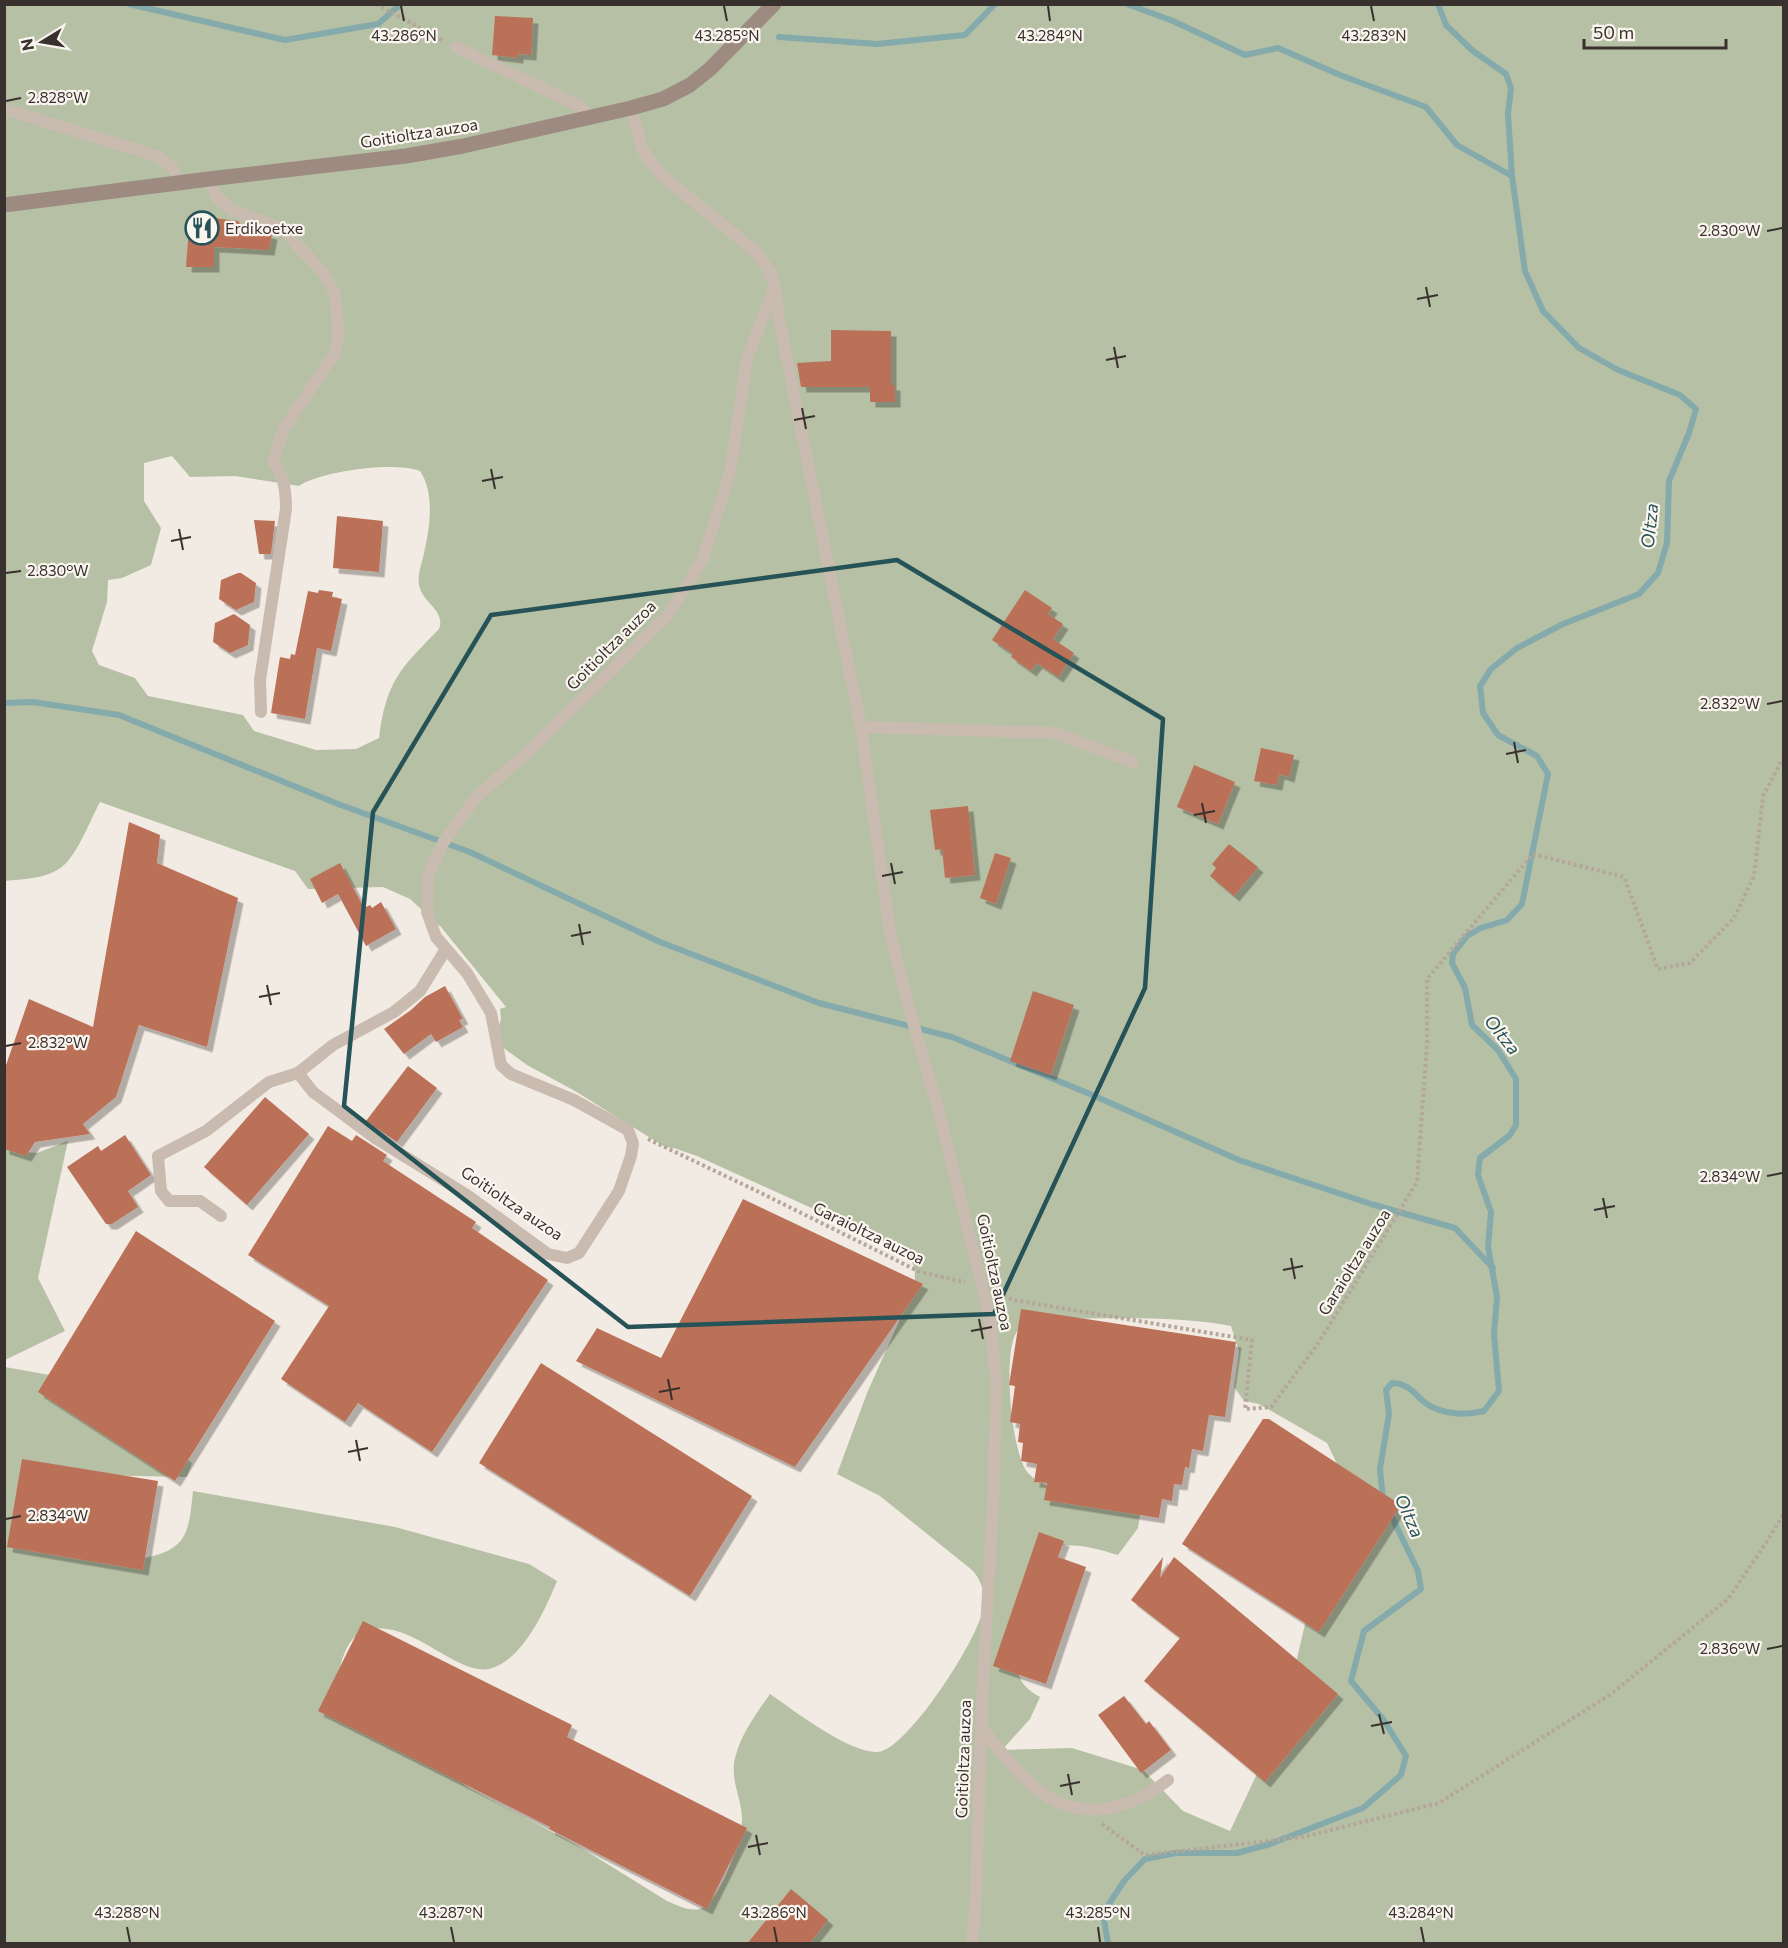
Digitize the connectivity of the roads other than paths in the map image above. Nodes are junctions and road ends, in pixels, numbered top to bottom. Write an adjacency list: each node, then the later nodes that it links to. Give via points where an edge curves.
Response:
1 (774, 4): 3 (street, Goitioltza auzoa, via 690,85 663,99)
2 (456, 47): 5 (lane, via 581,106)
3 (631, 108): 5 (street, Goitioltza auzoa); 9 (lane, Goitioltza auzoa, via 642,149 657,172 757,253)
4 (4, 109): 7 (lane, via 157,156 172,167)
5 (590, 117): 6 (street, Goitioltza auzoa, via 406,156)
6 (209, 178): 7 (street, Goitioltza auzoa); 10 (lane, via 217,197 231,210 281,228 322,271 335,294 338,311 339,336 334,354 284,428 273,461 281,472 286,510 260,680)
7 (180, 182): 8 (street, Goitioltza auzoa)
8 (4, 205)
9 (775, 287): 11 (lane, Goitioltza auzoa); 13 (lane, Goitioltza auzoa, via 747,359 730,473 703,559 668,615 525,755 476,797 443,843 428,876 427,912 436,937)
10 (261, 712)
11 (861, 727): 12 (lane, via 1055,733); 16 (lane, Goitioltza auzoa, via 891,938 990,1319 996,1380 994,1483)
12 (1133, 762)
13 (446, 949): 14 (lane, via 420,991 394,1012 333,1045); 14 (lane, Goitioltza auzoa, via 467,973 491,1013 501,1065 511,1074 574,1100 628,1130 633,1143 619,1191 579,1253 567,1258 548,1254 467,1195 375,1138 313,1092)
14 (298, 1073): 15 (lane, via 269,1082 206,1131 158,1156 161,1191 170,1201 200,1201)
15 (220, 1216)
16 (981, 1728): 17 (lane, via 1037,1789 1062,1805 1108,1809 1134,1801); 18 (lane, Goitioltza auzoa)
17 (1168, 1780)
18 (972, 1944)

